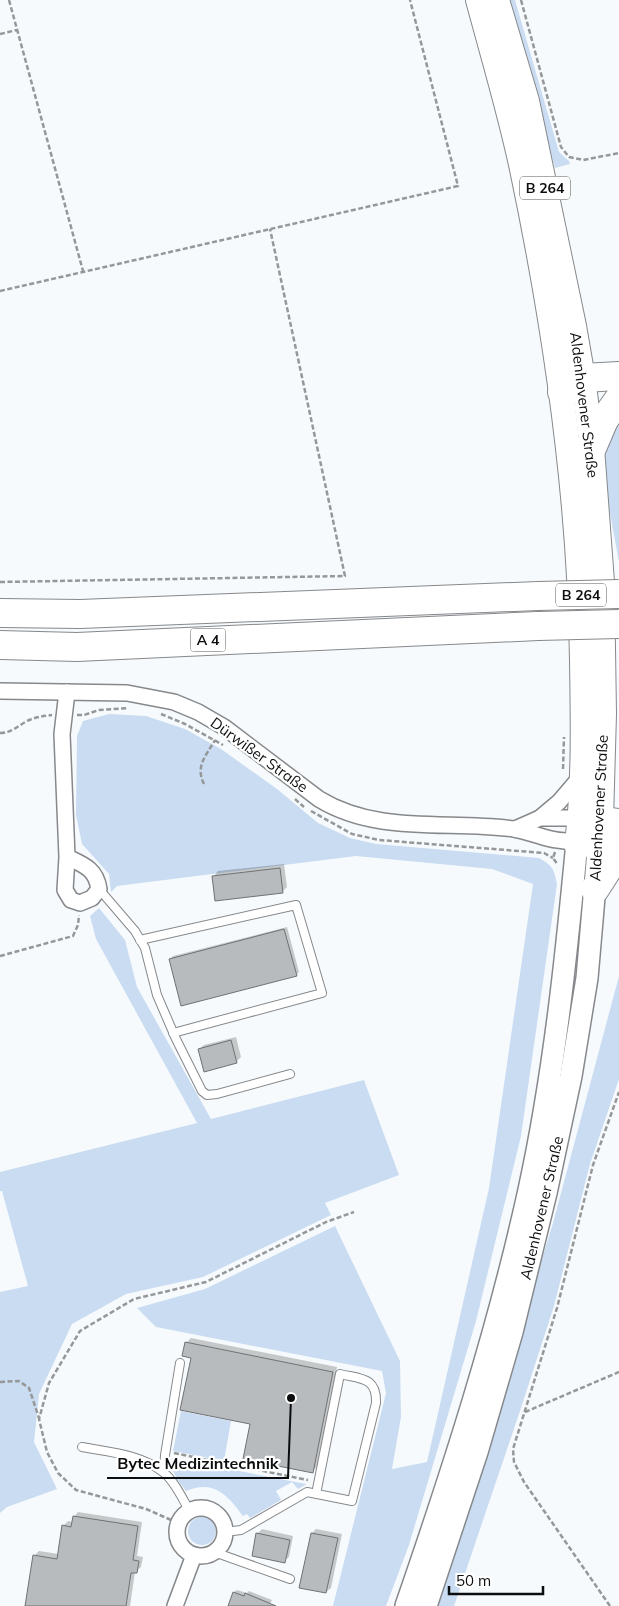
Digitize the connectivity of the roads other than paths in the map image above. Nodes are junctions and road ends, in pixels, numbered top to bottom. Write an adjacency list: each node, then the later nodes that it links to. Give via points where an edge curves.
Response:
1 (478, 0): 4 (main road, Aldenhovener Straße / B 264, via 522,167 557,356)
2 (497, 0): 4 (main road, Aldenhovener Straße / B 264, via 527,101 574,326)
3 (619, 376): 4 (highway)
4 (576, 389): 5 (highway); 7 (main road, Aldenhovener Straße / B 264); 14 (main road, Aldenhovener Straße / B 264, via 572,476 582,608)
5 (619, 394)
6 (619, 399): 7 (highway, via 604,420)
7 (592, 448): 17 (main road, Aldenhovener Straße / B 264, via 602,582 604,714)
8 (619, 594): 9 (highway, A 4, bridge, via 80,614)
9 (0, 612)
10 (619, 624): 11 (highway, A 4, bridge, via 77,646)
11 (0, 646)
12 (0, 692): 13 (street, Dürwißer Straße)
13 (67, 692): 16 (street, Dürwißer Straße, via 150,696 198,712 224,727 318,799 349,814 382,822); 18 (street, via 62,734)
14 (573, 775): 15 (street, Dürwißer Straße, via 562,799); 17 (main road, Aldenhovener Straße / B 264)
15 (540, 818): 16 (street, Dürwißer Straße); 17 (street, Dürwißer Straße)
16 (515, 829): 17 (street, Dürwißer Straße)
17 (597, 836): 20 (highway, via 611,864); 34 (main road, Aldenhovener Straße, via 563,986 529,1190 495,1327)
18 (67, 857): 19 (street, via 85,866 97,878); 19 (street, via 65,890 71,900 80,903 92,898)
19 (99, 889): 21 (lane)
20 (595, 889): 35 (main road, Aldenhovener Straße, via 578,1037 546,1193 512,1332 477,1452)
21 (140, 940): 22 (lane); 22 (lane, via 296,906 322,994)
22 (173, 1033): 23 (lane, via 202,1091 208,1095)
23 (290, 1074)
24 (180, 1363): 26 (lane)
25 (82, 1447): 26 (lane, via 138,1458)
26 (164, 1472): 28 (lane)
27 (316, 1494): 27 (lane, via 352,1501 376,1404 374,1386 368,1380 340,1374); 29 (lane, via 307,1492 241,1530)
28 (189, 1510): 29 (street, via 205,1508 213,1511 220,1516); 31 (street, via 182,1516 176,1531 181,1546)
29 (225, 1532): 30 (street, via 224,1540)
30 (214, 1552): 31 (street); 32 (lane)
31 (194, 1555): 33 (street)
32 (290, 1579)
33 (175, 1606)
34 (406, 1606)
35 (426, 1606)

